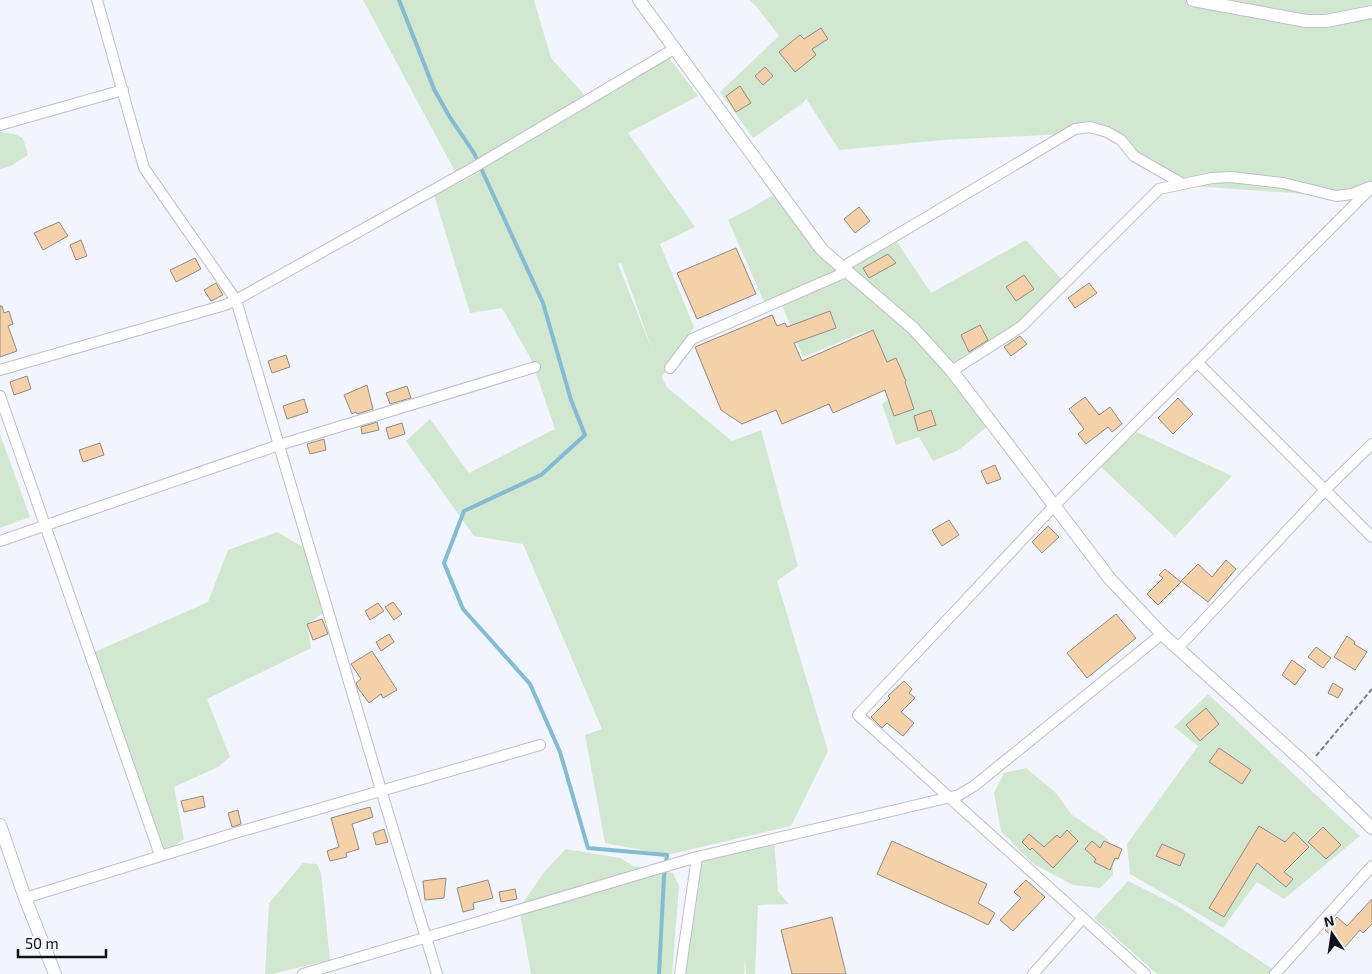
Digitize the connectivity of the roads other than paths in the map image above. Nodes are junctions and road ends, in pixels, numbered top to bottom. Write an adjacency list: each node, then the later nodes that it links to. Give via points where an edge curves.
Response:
1 (97, 0): 6 (street)
2 (639, 0): 5 (street)
3 (1193, 0): 4 (street, via 1306,21 1326,21)
4 (1372, 12)
5 (674, 49): 10 (street, via 808,233); 11 (street, via 472,169)
6 (122, 90): 7 (street); 11 (street, via 144,168)
7 (0, 125)
8 (1183, 184): 9 (street, via 1231,177 1283,183 1336,196); 10 (street, via 1134,156 1121,140 1106,132 1090,127 1075,129); 16 (street, via 1159,188 1022,326)
9 (1372, 186): 12 (street)
10 (844, 270): 14 (street, via 692,339); 16 (street, via 913,328)
11 (236, 300): 15 (street); 18 (street)
12 (1198, 363): 20 (street); 21 (street)
13 (535, 367): 18 (street)
14 (670, 368)
15 (0, 370)
16 (952, 371): 21 (street)
17 (0, 396): 22 (street)
18 (279, 444): 22 (street); 28 (street)
19 (1372, 444): 20 (street)
20 (1325, 490): 23 (street); 26 (street)
21 (1054, 506): 25 (street, via 1110,579); 29 (street, via 858,715)
22 (45, 525): 24 (street); 32 (street)
23 (1372, 537)
24 (0, 541)
25 (1162, 634): 26 (street); 29 (street, via 974,786)
26 (1178, 648): 31 (street)
27 (540, 745): 28 (street)
28 (380, 790): 32 (street); 37 (street)
29 (948, 798): 33 (street); 36 (street)
30 (0, 825): 35 (street)
31 (1372, 828)
32 (160, 855): 35 (street)
33 (697, 857): 37 (street); 41 (street)
34 (1372, 866): 44 (street)
35 (24, 898): 38 (street)
36 (1083, 918): 42 (street); 43 (street)
37 (426, 937): 39 (street); 40 (street)
38 (56, 974)
39 (303, 974)
40 (437, 974)
41 (680, 974)
42 (1033, 974)
43 (1145, 974)
44 (1275, 974)

